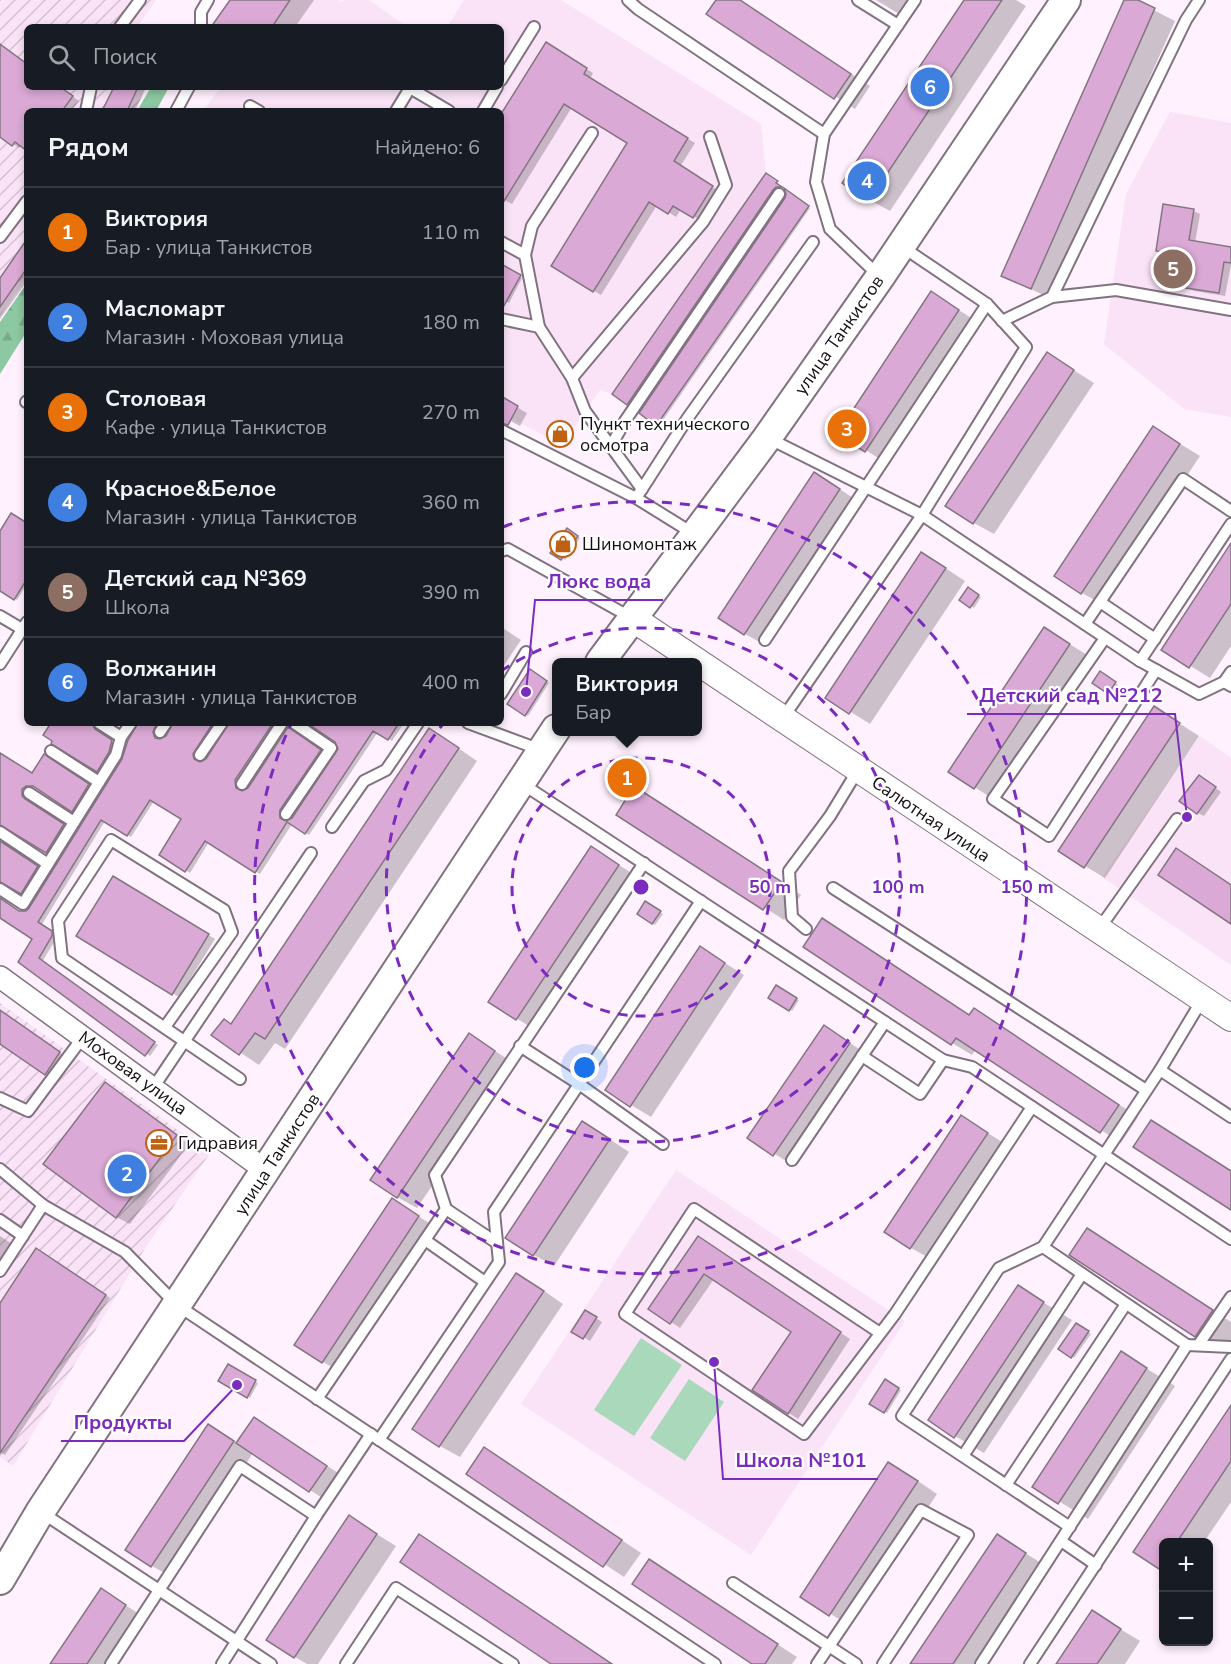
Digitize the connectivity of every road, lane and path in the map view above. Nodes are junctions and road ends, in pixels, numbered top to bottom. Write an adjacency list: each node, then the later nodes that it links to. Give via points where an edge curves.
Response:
1 (140, 0): 8 (lane)
2 (208, 0): 9 (lane, via 201,12)
3 (628, 0): 24 (lane)
4 (858, 0): 10 (lane)
5 (915, 0): 10 (lane)
6 (1199, 0): 34 (lane)
7 (1060, 5): 31 (main road, улица Танкистов)
8 (122, 24)
9 (201, 24)
10 (898, 25): 24 (lane)
11 (534, 27): 12 (lane)
12 (504, 75)
13 (90, 90): 18 (lane)
14 (187, 90): 19 (lane)
15 (409, 90): 20 (lane)
16 (413, 90): 21 (lane)
17 (495, 90): 22 (lane)
18 (87, 108)
19 (178, 108)
20 (398, 108)
21 (444, 108)
22 (485, 108)
23 (592, 133): 32 (lane, via 532,226)
24 (824, 134): 33 (lane, via 816,182 830,229)
25 (710, 137): 40 (lane, via 726,185 703,222)
26 (779, 194): 43 (lane)
27 (24, 205): 28 (lane)
28 (0, 237)
29 (813, 242): 45 (lane, via 687,419)
30 (504, 244): 32 (lane)
31 (900, 246): 33 (main road, улица Танкистов); 35 (lane)
32 (525, 255): 39 (lane)
33 (880, 277): 42 (main road, улица Танкистов)
34 (1052, 297): 36 (lane, via 1116,290); 38 (lane)
35 (987, 304): 38 (lane); 44 (lane)
36 (1231, 310)
37 (504, 320): 39 (lane)
38 (1002, 321): 47 (lane, via 1026,347)
39 (539, 327): 40 (lane)
40 (572, 378): 43 (lane, via 585,411)
41 (504, 431): 45 (lane)
42 (767, 438): 44 (lane); 49 (main road, улица Танкистов)
43 (611, 446): 45 (lane)
44 (867, 487): 47 (lane); 59 (lane)
45 (639, 494): 49 (lane)
46 (1231, 511): 51 (lane, via 1183,479)
47 (922, 514): 54 (lane); 70 (lane)
48 (1231, 524): 58 (lane)
49 (694, 534): 53 (main road, улица Танкистов)
50 (504, 550): 53 (lane)
51 (1100, 602): 54 (lane); 58 (lane)
52 (0, 616): 55 (lane)
53 (632, 618): 61 (main road, улица Танкистов); 62 (street, Салютная улица)
54 (1085, 624): 57 (lane)
55 (24, 626)
56 (24, 628): 64 (lane)
57 (1105, 638): 63 (lane); 66 (lane, via 993,800 1049,836)
58 (1155, 639): 63 (lane)
59 (765, 640)
60 (526, 652): 69 (lane)
61 (604, 658)
62 (691, 658)
63 (1140, 661): 66 (lane)
64 (0, 664)
65 (702, 665): 70 (street, Салютная улица)
66 (1156, 670): 68 (lane, via 1199,694)
67 (1231, 672): 68 (lane)
68 (1228, 684)
69 (504, 689)
70 (782, 719): 82 (street, Салютная улица)
71 (103, 726): 78 (lane)
72 (129, 726): 78 (lane)
73 (220, 726): 81 (lane)
74 (280, 726): 85 (lane)
75 (298, 726): 87 (lane, via 331,748)
76 (416, 726): 90 (lane, via 386,770 364,781)
77 (486, 726): 79 (lane)
78 (121, 738): 83 (lane)
79 (549, 740): 84 (main road, улица Танкистов)
80 (51, 751): 83 (lane)
81 (200, 755)
82 (858, 770): 98 (lane, via 789,871 792,917); 99 (street, Салютная улица)
83 (99, 782): 89 (lane)
84 (521, 782): 93 (lane); 122 (main road, улица Танкистов)
85 (242, 784)
86 (29, 793): 89 (lane)
87 (286, 814)
88 (1178, 819): 99 (lane)
89 (74, 822): 94 (lane)
90 (332, 827)
91 (0, 832): 94 (lane)
92 (311, 853): 106 (lane)
93 (644, 863): 97 (lane); 107 (lane)
94 (48, 864): 96 (lane, via 23,904)
95 (833, 888): 114 (lane)
96 (0, 889)
97 (701, 901): 103 (lane); 112 (lane)
98 (806, 929)
99 (1098, 931): 101 (street, Салютная улица)
100 (0, 976): 105 (street, Моховая улица)
101 (1202, 999): 102 (street, Салютная улица); 110 (lane)
102 (1231, 1018)
103 (885, 1022): 108 (lane); 109 (lane)
104 (165, 1027): 104 (lane, via 62,958 58,921 111,840 224,910 232,932); 106 (lane)
105 (83, 1038): 113 (street, Моховая улица); 115 (lane, via 28,1111)
106 (185, 1040): 111 (lane); 113 (lane)
107 (520, 1046): 112 (lane); 124 (lane, via 435,1175)
108 (862, 1056): 109 (lane, via 921,1094); 120 (lane)
109 (943, 1060): 116 (lane, via 972,1067)
110 (1160, 1070): 114 (lane); 117 (lane)
111 (240, 1079)
112 (579, 1084): 118 (lane); 129 (lane, via 494,1212)
113 (153, 1088): 122 (street, Моховая улица)
114 (1146, 1090): 119 (lane)
115 (0, 1098)
116 (1032, 1107): 119 (lane); 137 (lane)
117 (1231, 1117)
118 (663, 1144)
119 (1105, 1154): 127 (lane); 130 (lane)
120 (792, 1160)
121 (0, 1169): 123 (lane)
122 (266, 1170): 136 (main road, улица Танкистов)
123 (44, 1205): 126 (lane); 136 (lane, via 125,1252)
124 (446, 1209): 128 (lane); 129 (lane)
125 (0, 1220): 126 (lane)
126 (23, 1236): 131 (lane)
127 (1231, 1239)
128 (425, 1240): 133 (lane); 142 (lane)
129 (497, 1243): 133 (lane, via 499,1262)
130 (1043, 1247): 132 (lane); 144 (lane, via 999,1268 902,1416)
131 (0, 1271)
132 (1082, 1274): 135 (lane); 144 (lane)
133 (485, 1282): 143 (lane)
134 (1231, 1297): 138 (lane)
135 (1126, 1304): 139 (lane); 145 (lane)
136 (177, 1305): 142 (lane); 146 (main road, улица Танкистов)
137 (880, 1333): 137 (lane, via 804,1434 625,1314 694,1209)
138 (1199, 1344): 139 (lane); 140 (lane)
139 (1187, 1345): 148 (lane)
140 (1231, 1347)
141 (1231, 1359): 150 (lane)
142 (317, 1399): 143 (lane)
143 (375, 1437): 147 (lane); 161 (lane)
144 (963, 1456): 145 (lane)
145 (1006, 1485): 148 (lane)
146 (40, 1512): 151 (main road, улица Танкистов); 153 (lane)
147 (316, 1516): 153 (lane, via 240,1466); 154 (lane)
148 (1070, 1527): 149 (lane)
149 (1061, 1541): 150 (lane); 165 (lane)
150 (1096, 1564): 166 (lane)
151 (0, 1579)
152 (733, 1582): 155 (lane)
153 (158, 1591): 154 (lane); 156 (lane)
154 (236, 1642): 157 (lane); 158 (lane)
155 (830, 1647): 162 (lane); 163 (lane); 164 (lane, via 921,1510 968,1534)
156 (111, 1664)
157 (222, 1664)
158 (271, 1664)
159 (346, 1664): 160 (lane, via 396,1588)
160 (513, 1664)
161 (715, 1664)
162 (817, 1664)
163 (856, 1664)
164 (883, 1664)
165 (981, 1664)
166 (1030, 1664)

